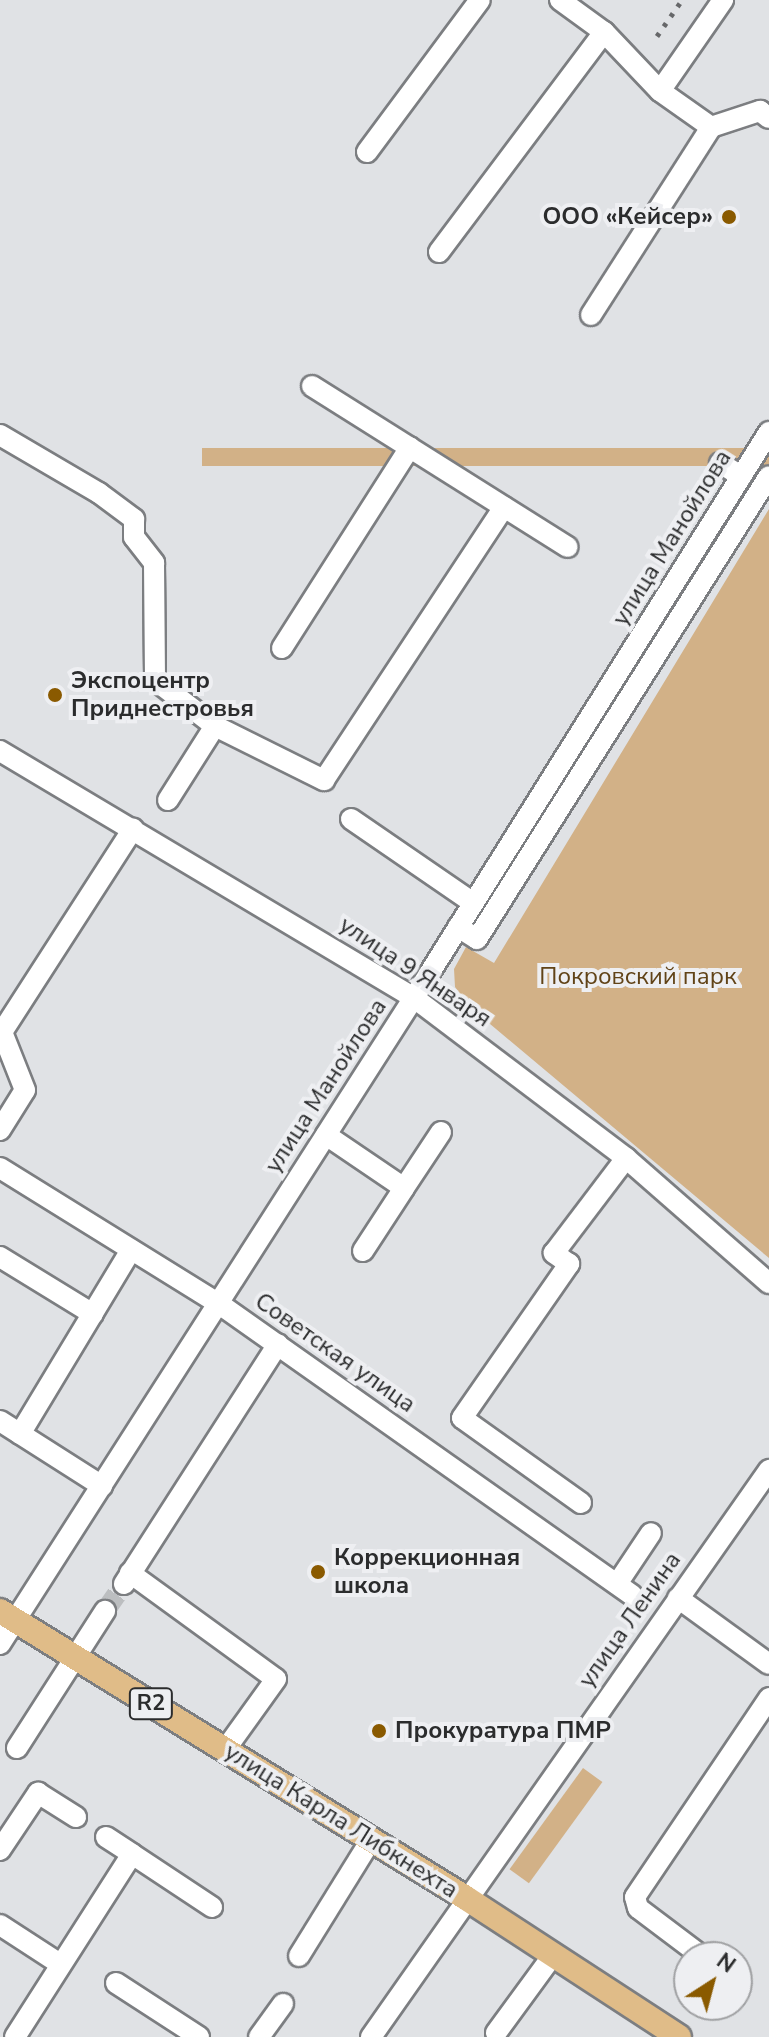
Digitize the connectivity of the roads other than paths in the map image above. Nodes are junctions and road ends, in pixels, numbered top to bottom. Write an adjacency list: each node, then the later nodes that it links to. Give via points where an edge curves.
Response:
1 (480, 0): 8 (street)
2 (723, 0): 5 (street)
3 (566, 2): 4 (street)
4 (604, 32): 5 (street); 9 (street)
5 (660, 91): 7 (street)
6 (769, 118): 7 (street, via 760,111)
7 (711, 127): 10 (street)
8 (367, 152)
9 (439, 252)
10 (591, 315)
11 (312, 386): 14 (street)
12 (769, 432): 16 (street, улица Манойлова)
13 (0, 435): 21 (street, via 134,519 134,537 154,563 155,680)
14 (410, 447): 18 (street); 20 (street)
15 (720, 463): 16 (street)
16 (741, 476): 26 (street, улица Манойлова)
17 (769, 476): 27 (street, via 477,939)
18 (504, 507): 19 (street); 21 (street, via 324,780)
19 (568, 547)
20 (282, 648)
21 (215, 726): 23 (street)
22 (0, 751): 25 (street, улица 9 Января)
23 (168, 800)
24 (351, 819): 26 (street)
25 (133, 829): 28 (street, улица 9 Января); 29 (street, via 2,1032 25,1090)
26 (473, 903): 27 (street, улица Манойлова)
27 (458, 927): 28 (street, улица Манойлова)
28 (413, 997): 31 (street, улица Манойлова); 32 (street, улица 9 Января)
29 (0, 1130)
30 (441, 1132): 34 (street)
31 (326, 1135): 34 (street); 39 (street, улица Манойлова)
32 (626, 1158): 38 (street, улица 9 Января); 46 (street, via 554,1253 569,1264 462,1418)
33 (0, 1168): 35 (street, Советская улица)
34 (404, 1188): 36 (street)
35 (131, 1250): 39 (street, Советская улица); 40 (street)
36 (363, 1251)
37 (0, 1257): 40 (street)
38 (769, 1283)
39 (218, 1303): 41 (street, Советская улица); 45 (street, улица Манойлова)
40 (93, 1314): 43 (street)
41 (278, 1344): 47 (street, Советская улица, via 625,1590); 56 (street, via 127,1578 276,1679)
42 (0, 1421): 43 (street)
43 (20, 1434): 45 (street)
44 (769, 1470): 48 (street, улица Ленина)
45 (102, 1486): 50 (street, улица Манойлова)
46 (581, 1503)
47 (651, 1533)
48 (678, 1598): 53 (street); 62 (street, улица Ленина)
49 (105, 1611): 52 (street)
50 (8, 1615): 51 (street, улица Манойлова); 52 (main road, улица Карла Либкнехта / R2)
51 (0, 1644)
52 (76, 1658): 55 (street); 56 (main road, улица Карла Либкнехта / R2)
53 (769, 1664)
54 (769, 1698): 65 (street, via 635,1897 638,1908)
55 (17, 1748)
56 (225, 1750): 59 (main road, улица Карла Либкнехта / R2)
57 (76, 1817): 60 (street, via 38,1793)
58 (106, 1837): 61 (street)
59 (371, 1840): 62 (main road, улица Карла Либкнехта / R2); 67 (street)
60 (0, 1850)
61 (132, 1854): 63 (street); 68 (street)
62 (466, 1898): 66 (main road, улица Карла Либкнехта / R2); 75 (street, улица Ленина)
63 (212, 1907)
64 (0, 1925): 68 (street)
65 (682, 1941)
66 (553, 1955): 71 (street); 76 (main road, улица Карла Либкнехта / R2)
67 (299, 1956)
68 (60, 1964): 72 (street)
69 (116, 1983): 73 (street)
70 (283, 2004): 74 (street)
71 (496, 2033)
72 (15, 2037)
73 (199, 2037)
74 (259, 2037)
75 (371, 2037)
76 (679, 2037)

